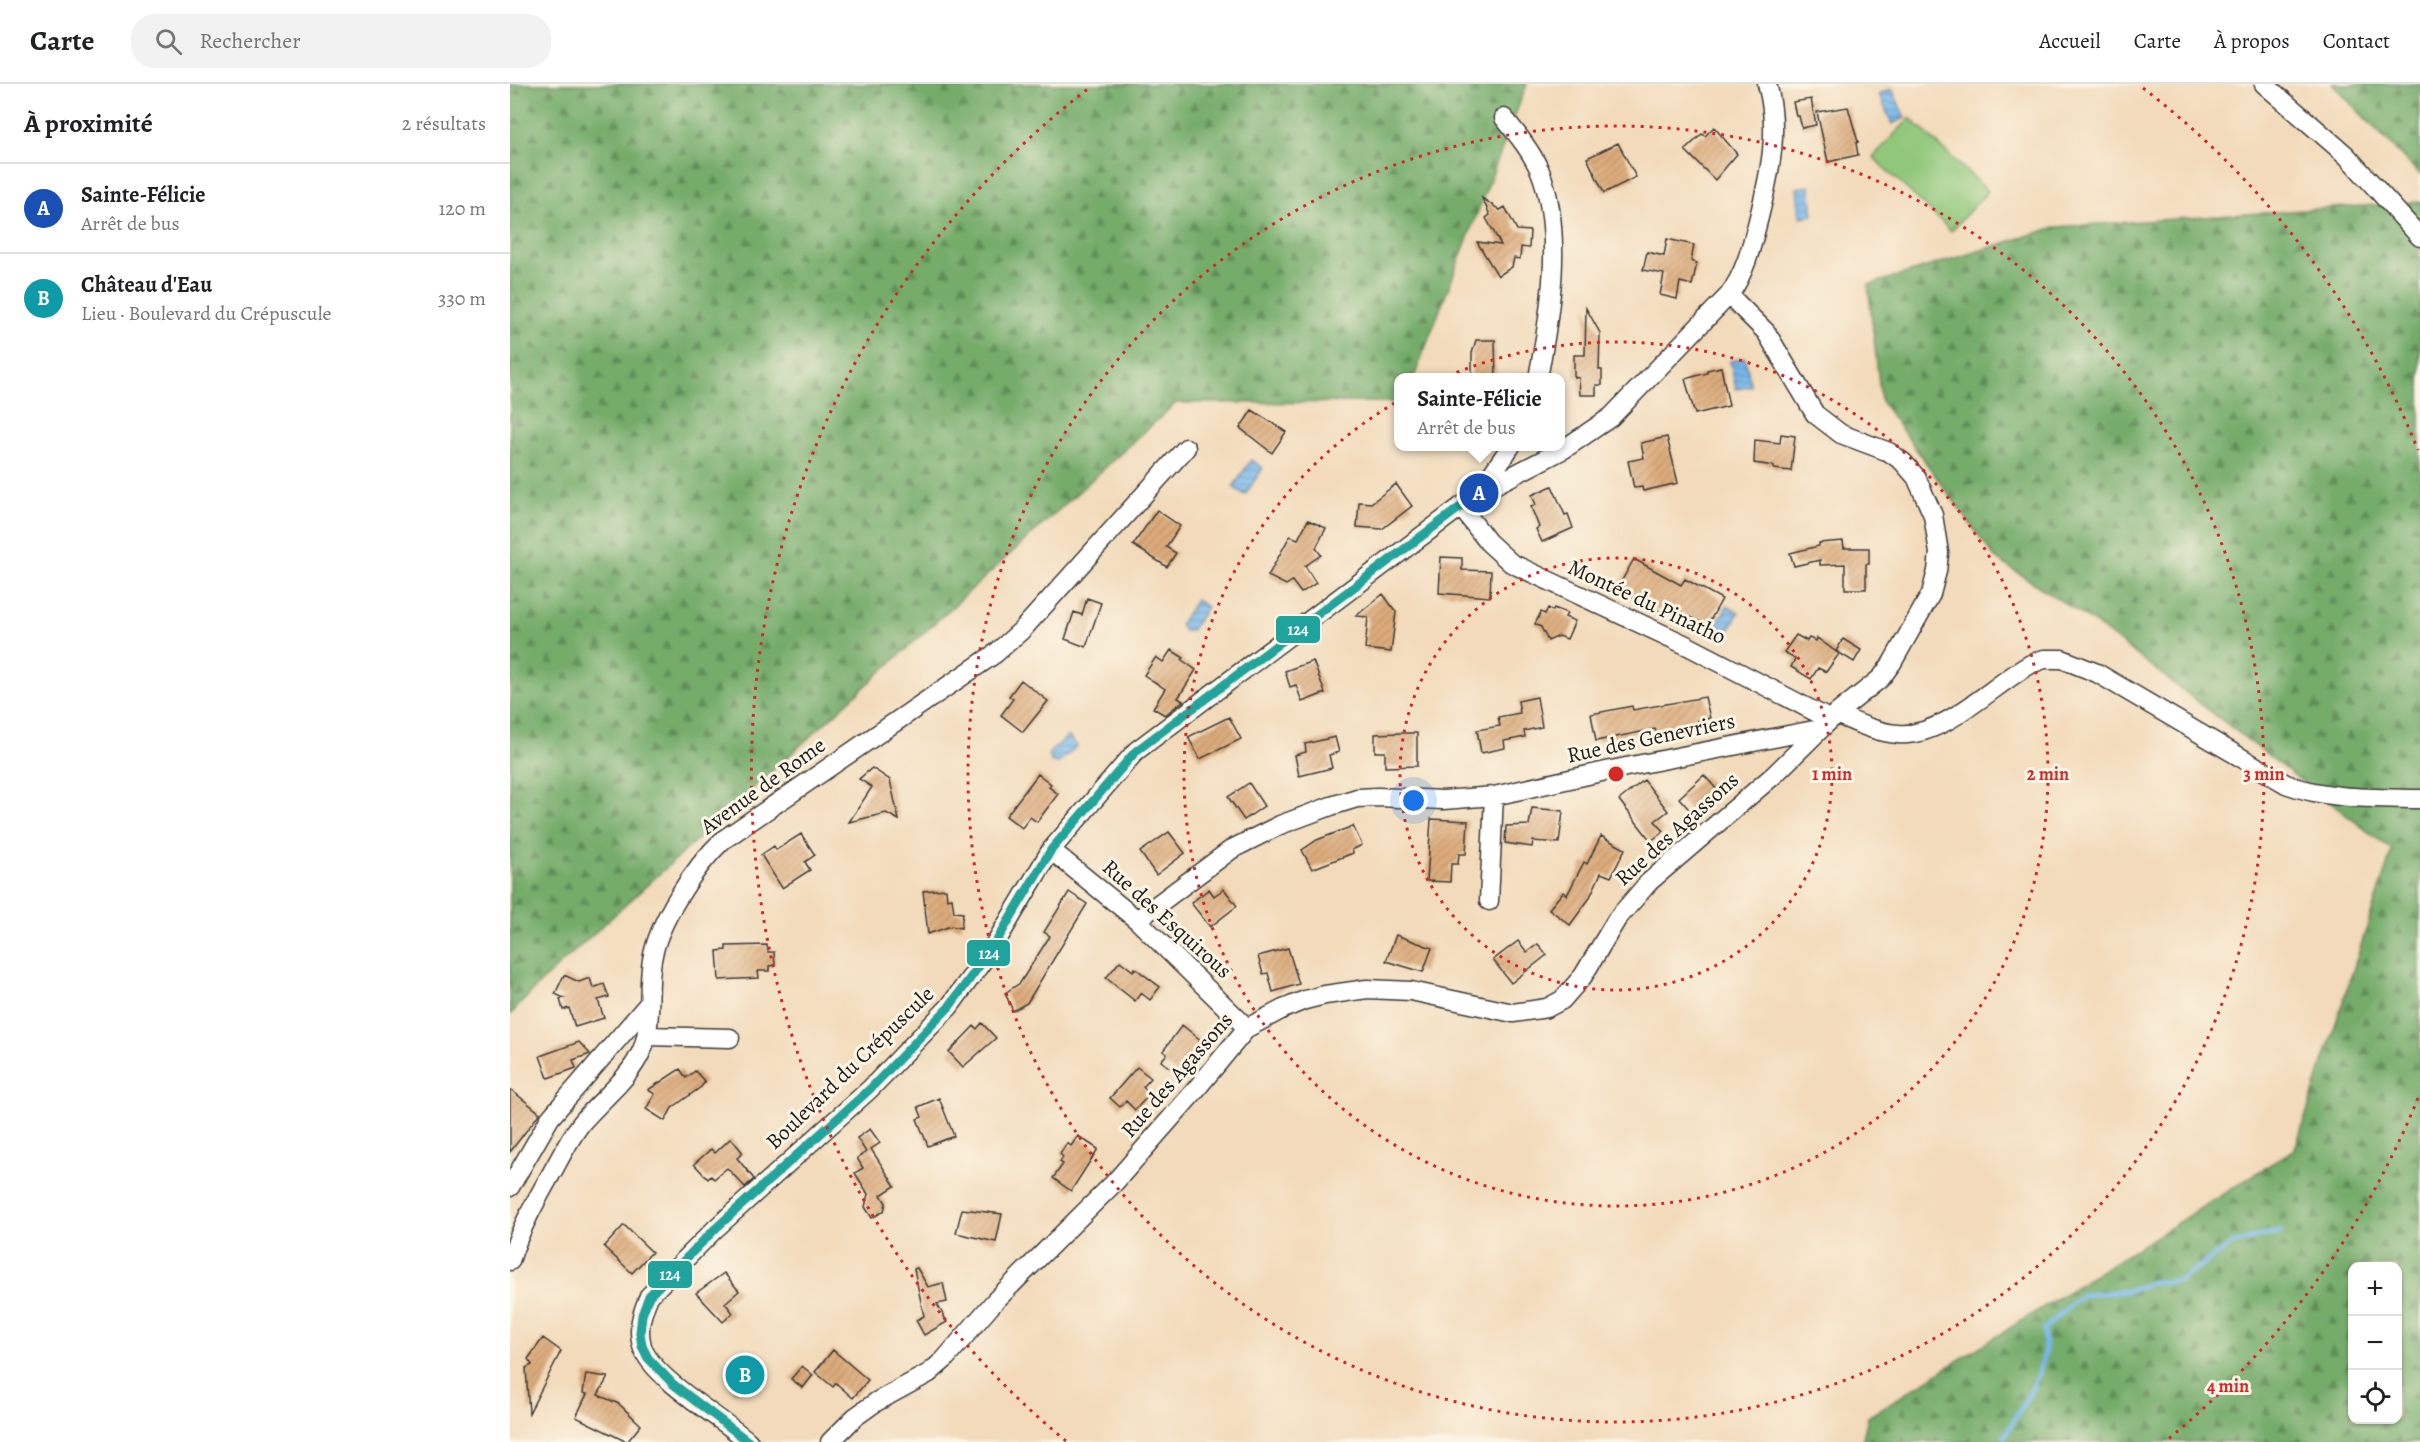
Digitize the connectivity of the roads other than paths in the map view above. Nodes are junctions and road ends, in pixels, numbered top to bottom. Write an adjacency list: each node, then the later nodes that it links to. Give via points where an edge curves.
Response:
1 (1767, 84): 5 (street, via 1773,117 1771,165 1750,252)
2 (2264, 84): 4 (street, via 2346,155)
3 (1504, 118): 6 (street, via 1533,156 1551,213 1550,301)
4 (2420, 237)
5 (1729, 295): 8 (street, via 1611,417); 13 (street, Rue des Agassons, via 1766,332 1815,414 1841,434 1889,452 1903,462 1916,477 1933,515 1939,553 1931,594 1881,678)
6 (1539, 373)
7 (1186, 448): 19 (street, Avenue de Rome, via 1022,630 996,653 710,852 659,935 652,960)
8 (1565, 448)
9 (1508, 451): 11 (street)
10 (1560, 451): 11 (street)
11 (1479, 493): 12 (street, Boulevard du Crépuscule)
12 (1461, 507): 13 (street, Montée du Pinatho, via 1488,542 1511,563 1688,646); 16 (street, Boulevard du Crépuscule, via 1149,740)
13 (1828, 721): 14 (street, Rue des Genevriers); 15 (street, Montée du Pinatho, via 1913,734 1946,721 2031,664 2044,658 2062,659 2097,673 2301,790); 20 (street, Rue des Agassons, via 1774,775 1649,882 1617,919 1562,1000 1546,1008 1513,1013 1411,991 1367,989 1305,1000)
14 (1494, 796): 17 (street); 18 (street, Rue des Genevriers, via 1443,800 1378,796 1331,806 1232,849)
15 (2420, 799)
16 (1051, 850): 18 (street, Rue des Esquirous); 25 (street, Boulevard du Crépuscule, via 993,947 949,1007 870,1089 715,1229 649,1296 640,1330 647,1357 671,1382)
17 (1489, 901)
18 (1137, 920): 20 (street, Rue des Esquirous)
19 (649, 1003): 21 (street, Avenue de Rome); 23 (street, via 550,1118)
20 (1247, 1028): 26 (street, Rue des Agassons, via 1115,1182 995,1301 944,1360 855,1417)
21 (646, 1036): 22 (street); 24 (street, Avenue de Rome, via 625,1077 582,1122 571,1140 531,1210)
22 (730, 1038)
23 (510, 1187)
24 (510, 1261)
25 (749, 1442)
26 (830, 1442)

